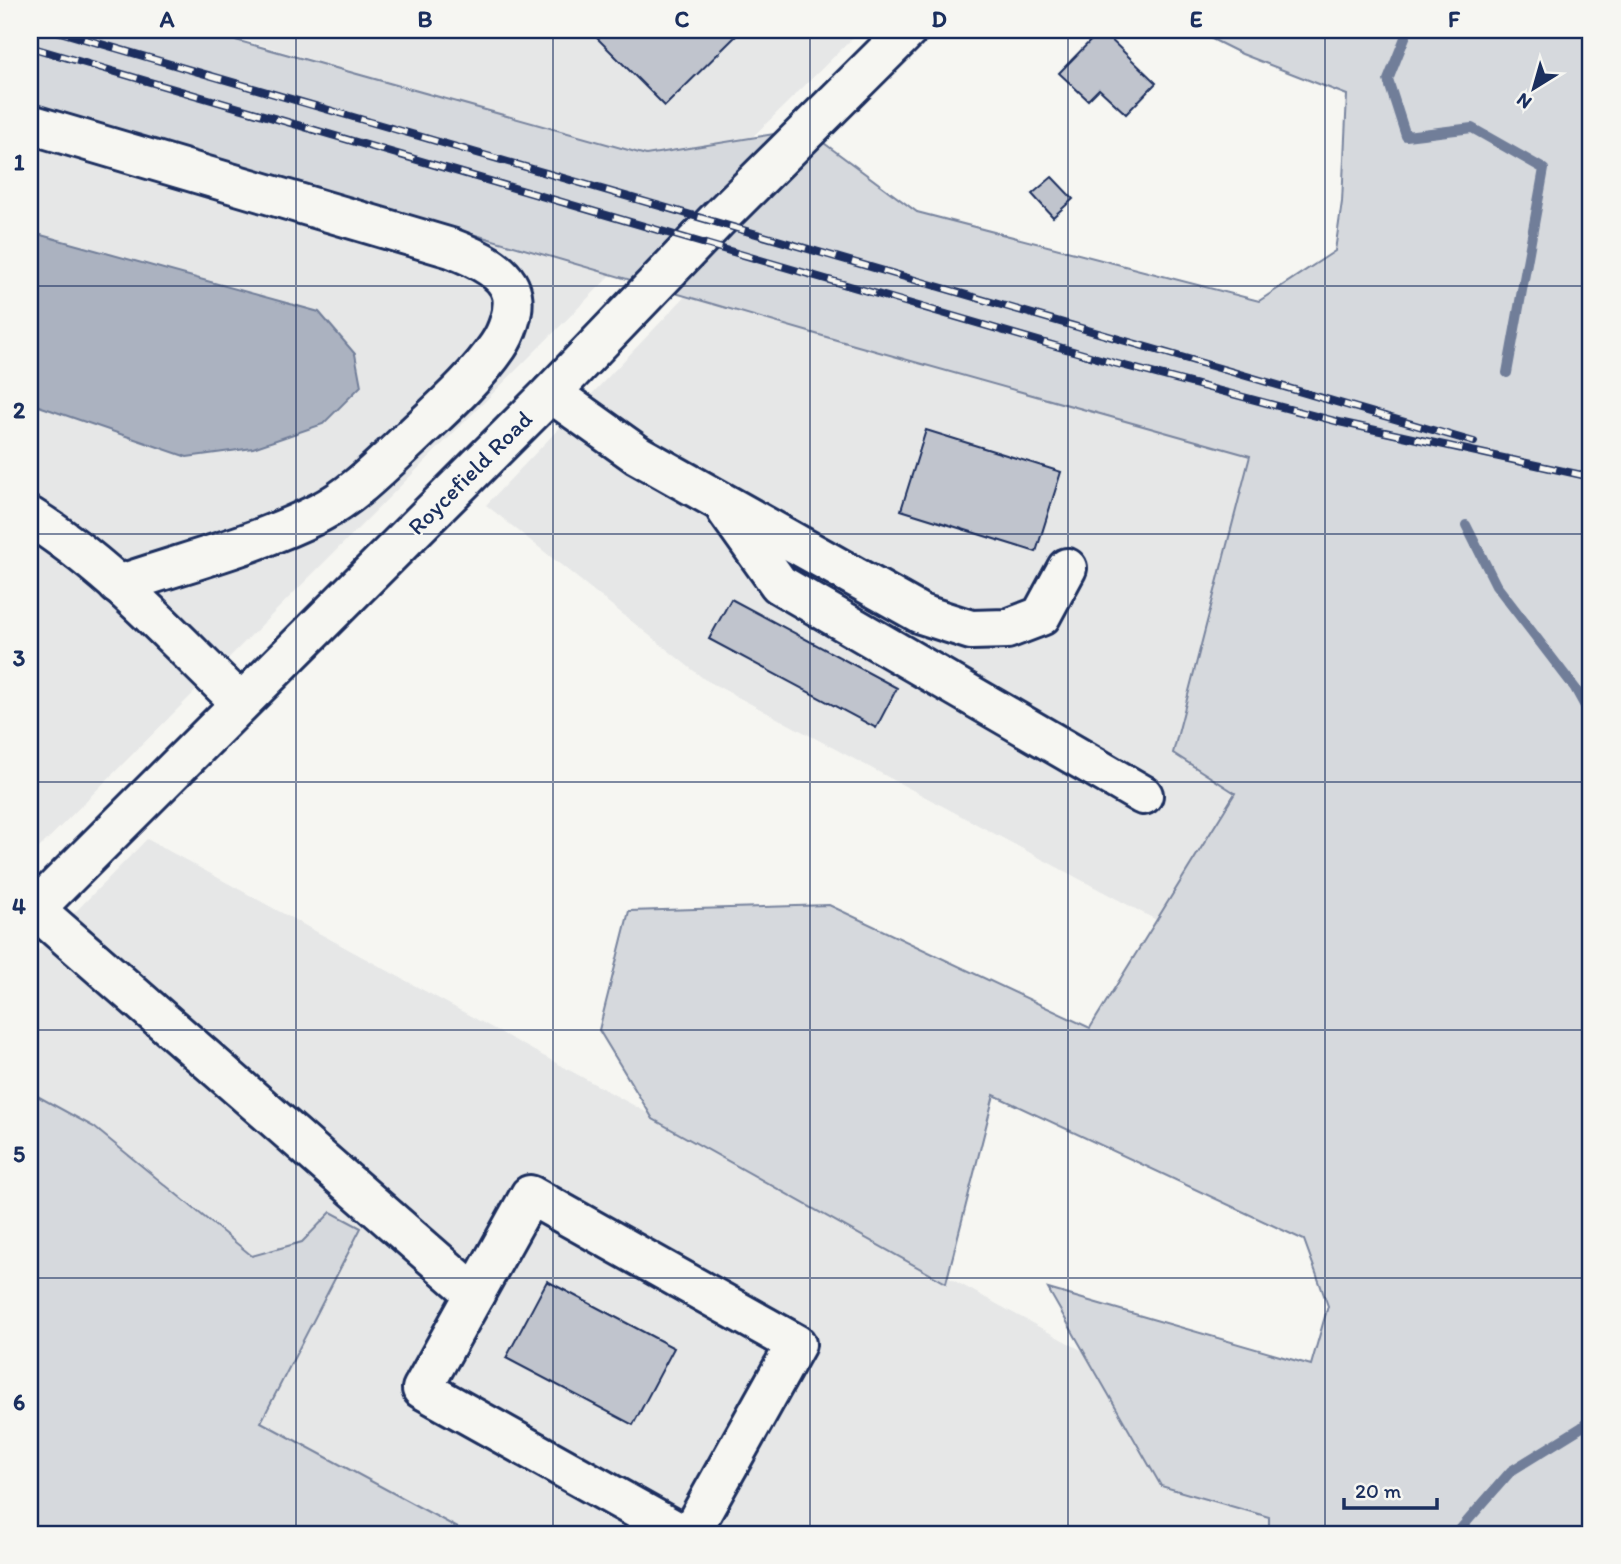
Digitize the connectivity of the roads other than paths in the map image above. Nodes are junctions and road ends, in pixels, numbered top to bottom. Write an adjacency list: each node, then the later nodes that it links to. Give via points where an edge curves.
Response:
1 (908, 30): 3 (street, Roycefield Road)
2 (30, 124): 7 (street, via 451,247 491,268 512,293 509,323 484,363 354,490 287,528)
3 (551, 393): 4 (street, via 638,455); 8 (street, Roycefield Road)
4 (722, 503): 6 (street, via 921,614 971,630 1007,629 1041,616); 9 (street, via 779,584)
5 (30, 517): 7 (street)
6 (1067, 568)
7 (118, 586): 8 (street)
8 (240, 702): 10 (street, Roycefield Road)
9 (1143, 795)
10 (32, 912): 11 (street)
11 (475, 1294): 12 (street, via 422,1389); 13 (street, via 530,1195 796,1344)
12 (682, 1534)
13 (690, 1534)

